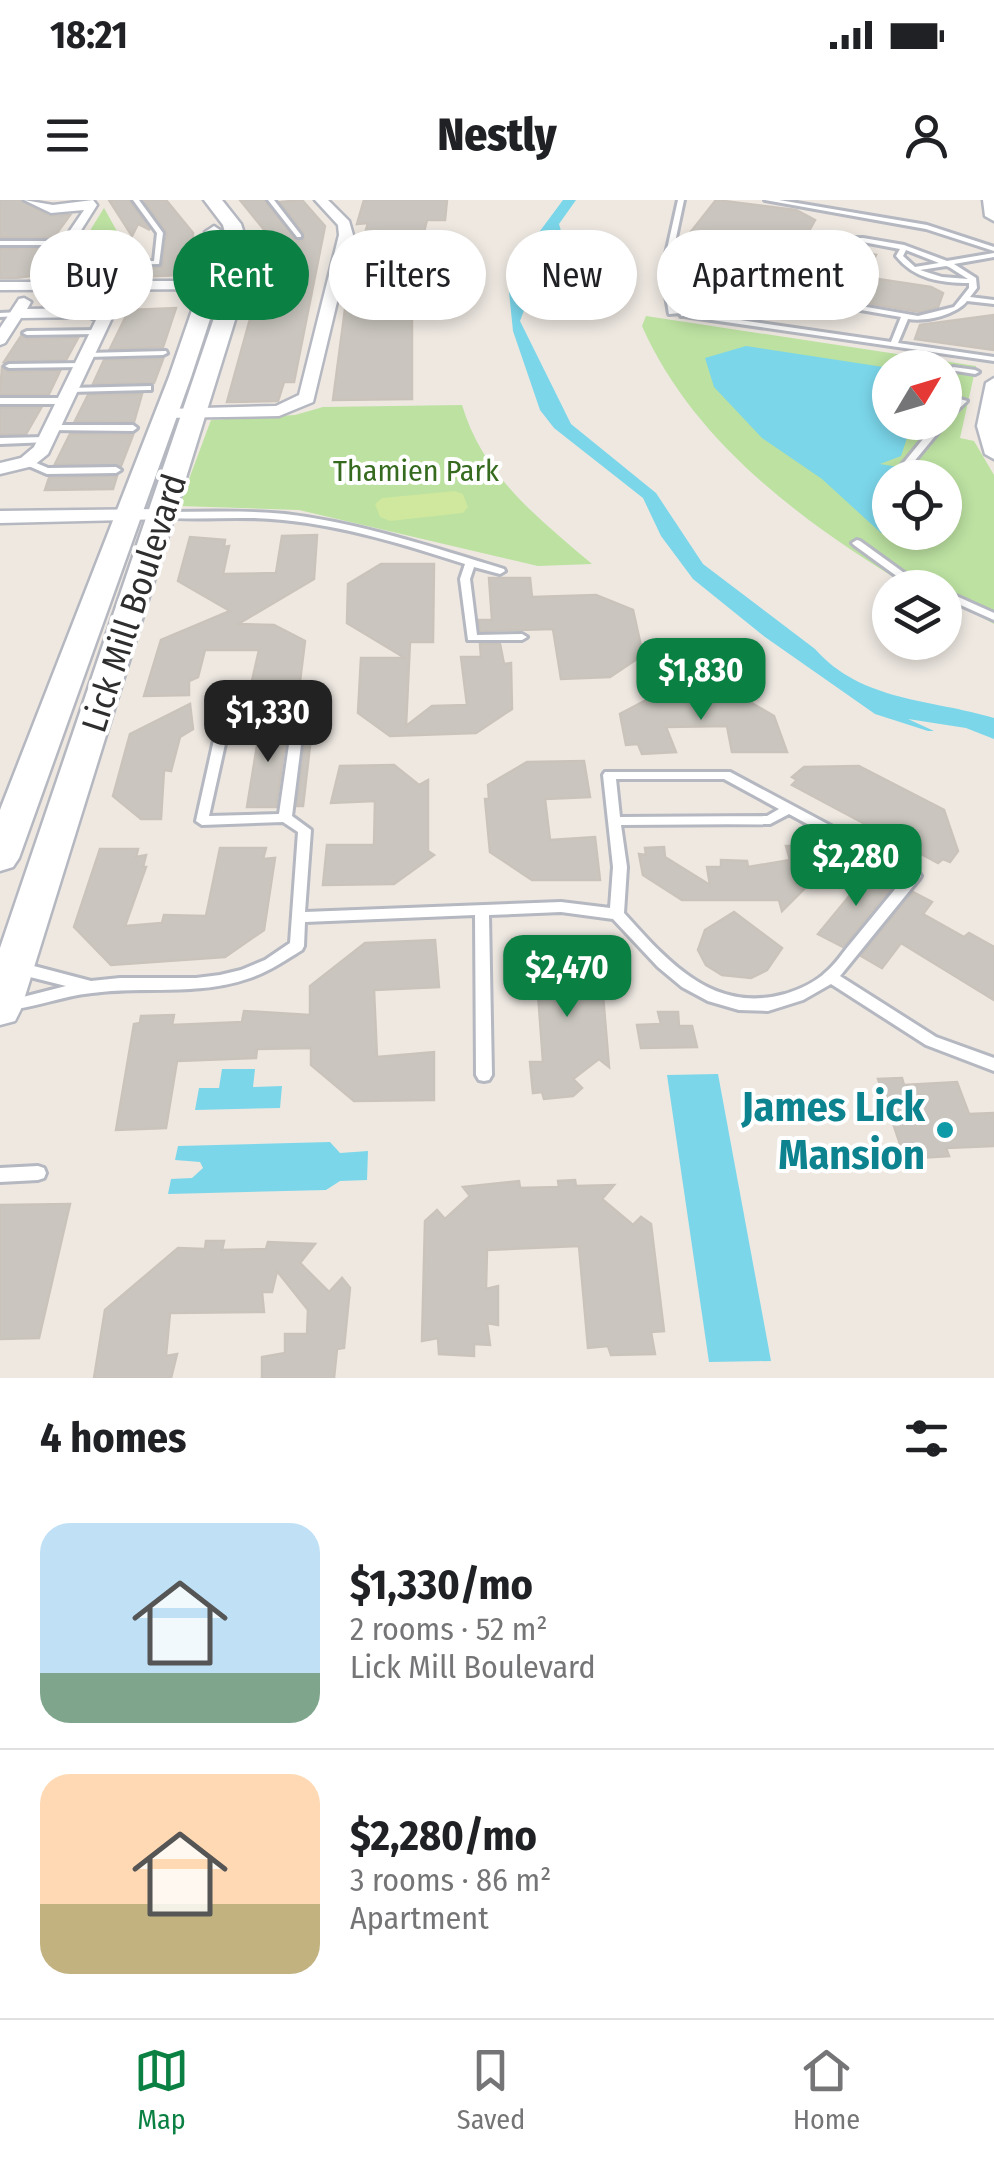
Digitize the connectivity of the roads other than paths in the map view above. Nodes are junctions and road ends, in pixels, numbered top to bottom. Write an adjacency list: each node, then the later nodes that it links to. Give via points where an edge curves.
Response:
1 (30, 200): 10 (street, via 51,209)
2 (136, 200): 24 (lane, via 160,233)
3 (189, 200): 14 (main road, Lick Mill Boulevard)
4 (213, 200): 15 (main road, Lick Mill Boulevard)
5 (271, 200): 16 (lane)
6 (320, 200): 54 (street, via 344,224 346,236 308,398 279,411)
7 (681, 200): 17 (lane)
8 (768, 200): 11 (lane)
9 (992, 200): 12 (main road)
10 (89, 203): 13 (street)
11 (844, 212): 18 (lane); 23 (lane, via 926,227)
12 (994, 216)
13 (73, 230)
14 (213, 230)
15 (234, 230)
16 (294, 230)
17 (675, 230)
18 (838, 230)
19 (0, 243): 20 (lane)
20 (30, 243)
21 (879, 244): 22 (lane)
22 (904, 247): 25 (lane); 26 (lane, via 898,256)
23 (994, 252): 25 (lane)
24 (153, 262)
25 (949, 263): 26 (lane); 27 (lane)
26 (913, 270): 27 (lane)
27 (972, 281): 31 (lane)
28 (0, 286): 29 (street)
29 (30, 286)
30 (30, 292): 34 (street)
31 (968, 299): 32 (lane); 35 (lane, via 957,309)
32 (994, 302)
33 (879, 312): 35 (lane)
34 (8, 314): 40 (street); 42 (street)
35 (905, 317): 43 (lane)
36 (101, 320): 40 (lane)
37 (198, 320): 55 (main road, Lick Mill Boulevard)
38 (225, 320): 54 (main road, Lick Mill Boulevard)
39 (728, 320): 43 (lane)
40 (98, 323): 41 (lane); 46 (street)
41 (27, 333)
42 (0, 340)
43 (894, 344): 45 (lane)
44 (163, 353): 46 (lane)
45 (994, 359)
46 (84, 360): 47 (lane); 52 (street)
47 (9, 366)
48 (962, 370): 49 (lane)
49 (975, 372): 50 (street)
50 (994, 379): 60 (street, via 986,426)
51 (148, 388): 52 (lane)
52 (68, 395): 53 (lane); 57 (street)
53 (0, 401)
54 (195, 413): 55 (street); 66 (main road, Lick Mill Boulevard)
55 (167, 414): 65 (main road, Lick Mill Boulevard)
56 (133, 428): 57 (lane)
57 (49, 434): 59 (lane); 62 (street)
58 (928, 440): 61 (lane)
59 (0, 441)
60 (994, 454)
61 (911, 460)
62 (27, 462): 63 (street); 64 (lane, via 47,471)
63 (0, 468)
64 (116, 470)
65 (126, 516): 66 (street); 67 (street); 78 (main road, Lick Mill Boulevard)
66 (160, 516): 69 (lane, via 250,515 332,524); 84 (main road, Lick Mill Boulevard)
67 (0, 517)
68 (857, 544): 70 (lane)
69 (471, 562): 71 (lane); 74 (lane, via 465,579 472,638)
70 (894, 570)
71 (500, 571)
72 (962, 602): 73 (lane)
73 (994, 617)
74 (522, 638)
75 (789, 808): 77 (lane, via 770,820); 77 (lane, via 726,774 610,775); 82 (lane, via 914,876)
76 (284, 818): 76 (lane, via 202,821 226,713 299,713); 81 (lane, via 305,830)
77 (615, 821): 80 (lane)
78 (0, 858)
79 (482, 910): 80 (lane, via 561,907); 81 (lane); 86 (lane)
80 (617, 914): 82 (lane, via 662,966 710,999 761,1008 803,998)
81 (298, 916): 83 (lane, via 297,946 272,965 220,984)
82 (831, 977): 85 (lane, via 931,1041)
83 (91, 986): 84 (lane); 84 (lane, via 20,1005)
84 (3, 992)
85 (994, 1065)
86 (484, 1075)
87 (38, 1173): 88 (lane)
88 (0, 1174)

